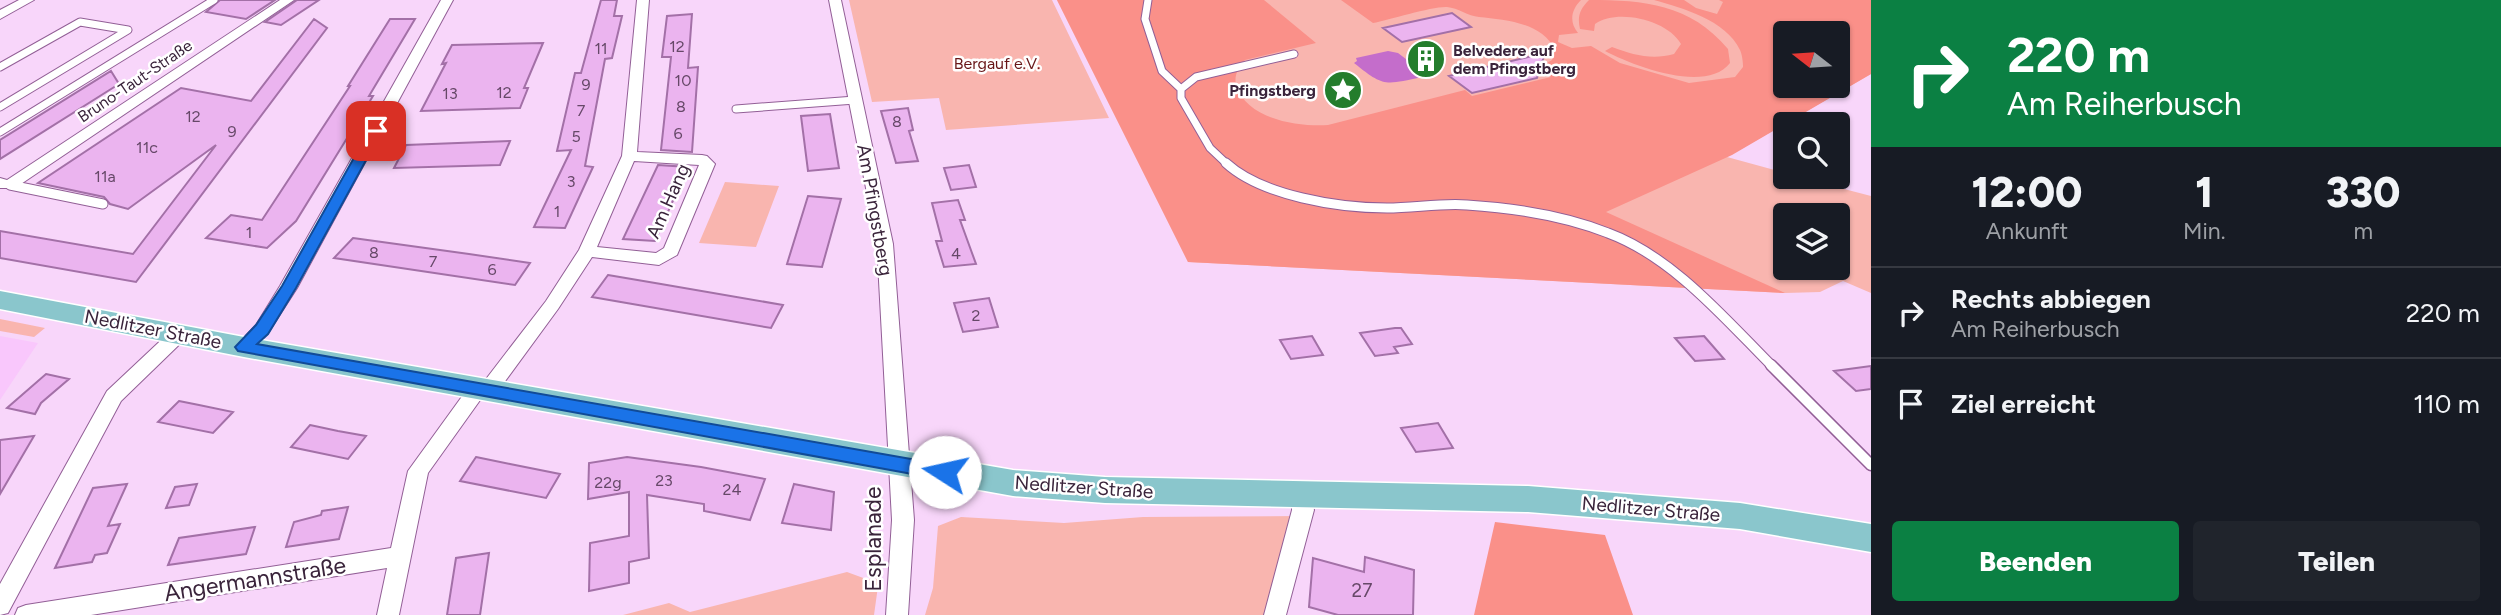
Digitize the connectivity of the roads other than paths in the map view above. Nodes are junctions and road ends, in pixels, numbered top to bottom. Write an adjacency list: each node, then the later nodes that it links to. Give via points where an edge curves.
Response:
1 (28, 0): 8 (street)
2 (214, 0): 15 (lane)
3 (288, 0): 17 (street, Bruno-Taut-Straße)
4 (447, 0): 22 (street, via 288,288 262,330)
5 (643, 0): 16 (street)
6 (835, 0): 12 (street, Am Pfingstberg)
7 (1148, 0): 11 (lane, via 1144,19 1162,71)
8 (0, 15)
9 (1294, 54): 11 (lane, via 1196,77)
10 (0, 67): 13 (lane, via 80,22 128,30)
11 (1181, 89): 25 (lane, via 1210,149 1240,176 1283,193 1384,208 1466,205 1555,217 1609,233 1693,287)
12 (855, 100): 14 (lane); 24 (street, Am Pfingstberg, via 885,244)
13 (0, 107)
14 (736, 109)
15 (0, 132)
16 (629, 156): 19 (street); 19 (street, Am Hang, via 702,159 707,164 671,251 659,258)
17 (5, 184): 18 (lane)
18 (103, 204)
19 (587, 251): 23 (street, via 552,305)
20 (0, 300): 21 (main road, Nedlitzer Straße)
21 (179, 334): 22 (main road, Nedlitzer Straße); 29 (street, via 114,396)
22 (244, 347): 23 (main road, Nedlitzer Straße)
23 (483, 390): 24 (main road, Nedlitzer Straße); 28 (street, via 418,471)
24 (898, 464): 26 (main road, Nedlitzer Straße, via 1062,487); 32 (street, Esplanade, via 903,520)
25 (1871, 464)
26 (1302, 496): 27 (main road, Nedlitzer Straße, via 1528,499 1740,516); 33 (street, via 1303,510)
27 (1871, 538)
28 (401, 556): 30 (street, Angermannstraße); 31 (street)
29 (0, 606)
30 (26, 615)
31 (388, 615)
32 (897, 615)
33 (1275, 615)

